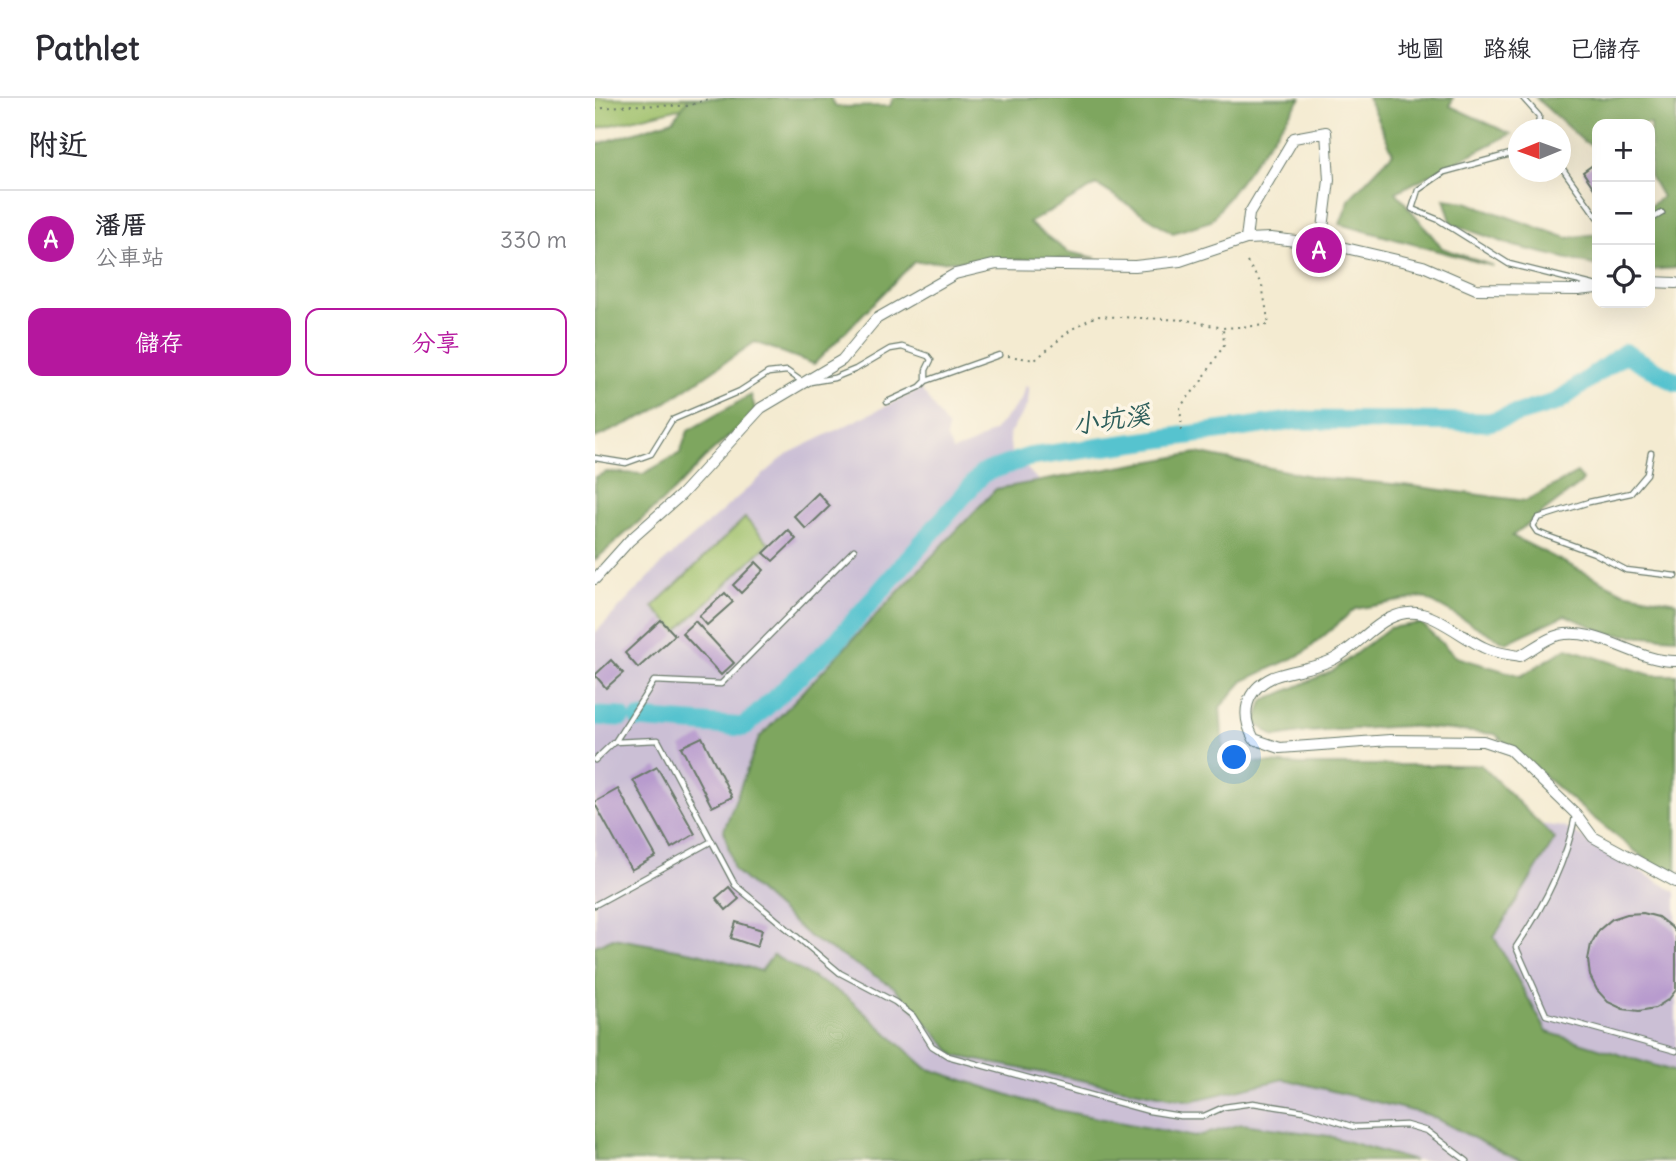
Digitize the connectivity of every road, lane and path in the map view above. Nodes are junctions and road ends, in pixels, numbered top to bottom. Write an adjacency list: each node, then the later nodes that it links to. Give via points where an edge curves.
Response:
1 (711, 98): 3 (path, via 688,106)
2 (1523, 98): 4 (lane)
3 (595, 109)
4 (1539, 119)
5 (1508, 155): 15 (lane, via 1444,172 1417,190 1412,209 1439,220 1509,264)
6 (1571, 180): 7 (lane)
7 (1592, 210)
8 (1662, 213): 9 (lane)
9 (1655, 217)
10 (1246, 239): 11 (street); 11 (street, via 1249,214 1294,138 1326,132 1329,180); 20 (street, via 1180,261 997,264 955,274 876,319 842,360)
11 (1321, 245): 16 (street, via 1423,267 1476,289)
12 (1245, 259): 17 (path, via 1262,285 1269,325)
13 (1655, 282): 14 (street)
14 (1676, 283)
15 (1592, 286)
16 (1592, 288)
17 (1223, 328): 18 (path, via 1187,320 1096,316 1035,360); 22 (path, via 1224,345 1180,407)
18 (999, 355): 19 (lane)
19 (926, 381): 20 (lane, via 931,360 902,347 834,378); 21 (lane)
20 (804, 383): 24 (lane, via 787,372 768,373 740,391 673,420 651,454 626,463); 27 (street, via 761,408)
21 (887, 402)
22 (1182, 430)
23 (1651, 453): 26 (lane, via 1647,474 1631,493 1538,518 1534,526 1537,532 1594,552 1626,570)
24 (595, 458)
25 (854, 550): 29 (lane, via 721,684 654,681)
26 (1676, 576)
27 (595, 579)
28 (1676, 661): 31 (street, via 1581,635 1558,635 1520,656 1486,649 1423,614 1409,614 1391,617 1320,666 1273,677 1257,688 1246,709 1246,725 1254,739 1280,748 1390,740 1483,741 1510,750)
29 (614, 743): 30 (lane); 32 (lane, via 658,740)
30 (595, 760)
31 (1576, 814): 33 (street, via 1593,837); 35 (lane, via 1537,915 1516,947 1546,1015)
32 (712, 841): 34 (lane); 36 (lane, via 735,885 840,974 913,1016 932,1046 948,1056 1180,1116 1204,1116 1224,1107 1253,1103 1304,1111 1354,1127 1406,1125 1427,1131)
33 (1676, 882)
34 (595, 905)
35 (1676, 1051)
36 (1467, 1161)

